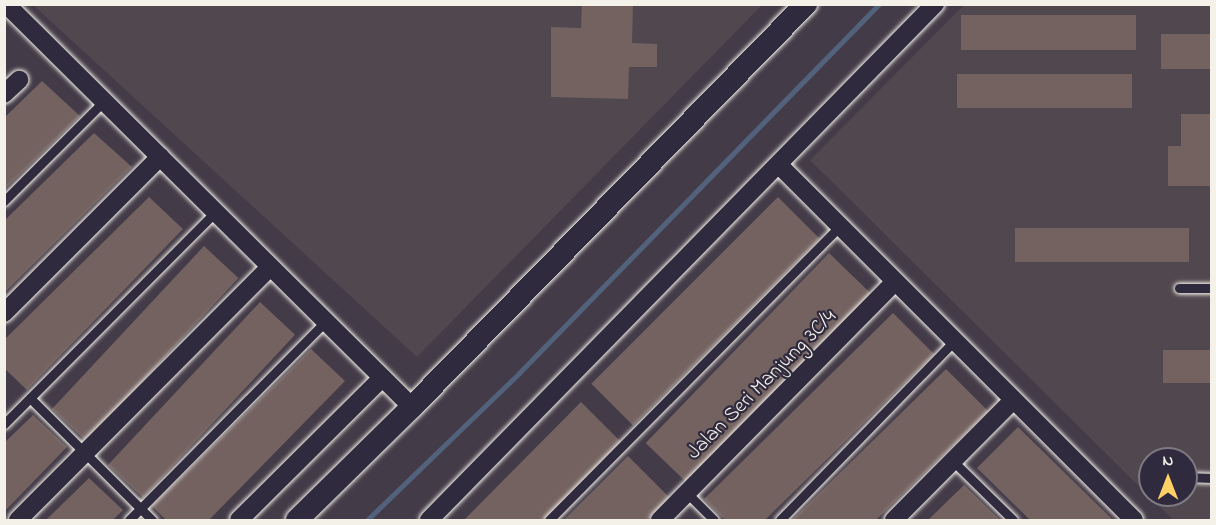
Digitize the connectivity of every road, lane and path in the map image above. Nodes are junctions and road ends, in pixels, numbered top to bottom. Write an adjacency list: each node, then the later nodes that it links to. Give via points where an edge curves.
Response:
1 (6, 4): 6 (street)
2 (935, 4): 8 (street)
3 (797, 6): 22 (street)
4 (19, 80): 5 (street)
5 (4, 94)
6 (104, 100): 7 (street); 9 (lane)
7 (160, 157): 10 (street); 16 (street)
8 (779, 165): 11 (street); 33 (street)
9 (4, 201)
10 (214, 212): 12 (street); 20 (lane)
11 (840, 226): 13 (street); 34 (lane)
12 (270, 267): 17 (street); 24 (street)
13 (896, 282): 18 (street); 26 (street, Jalan Seri Manjung 3C/4)
14 (1179, 288): 15 (lane)
15 (1212, 288)
16 (4, 313)
17 (325, 322): 19 (street); 27 (lane)
18 (954, 340): 21 (street); 37 (lane)
19 (382, 378): 22 (street); 31 (street)
20 (30, 398): 23 (lane); 24 (lane)
21 (1013, 400): 25 (street); 40 (street)
22 (412, 407): 32 (street)
23 (4, 424)
24 (86, 453): 27 (lane); 28 (street)
25 (953, 461): 38 (street); 39 (lane)
26 (687, 493): 35 (street, Jalan Seri Manjung 3C/4); 36 (lane)
27 (141, 509): 29 (lane); 30 (lane)
28 (18, 520)
29 (129, 520)
30 (152, 520)
31 (239, 520)
32 (297, 520)
33 (429, 520)
34 (549, 520)
35 (660, 520)
36 (714, 520)
37 (780, 520)
38 (895, 520)
39 (1013, 520)
40 (1134, 520)

